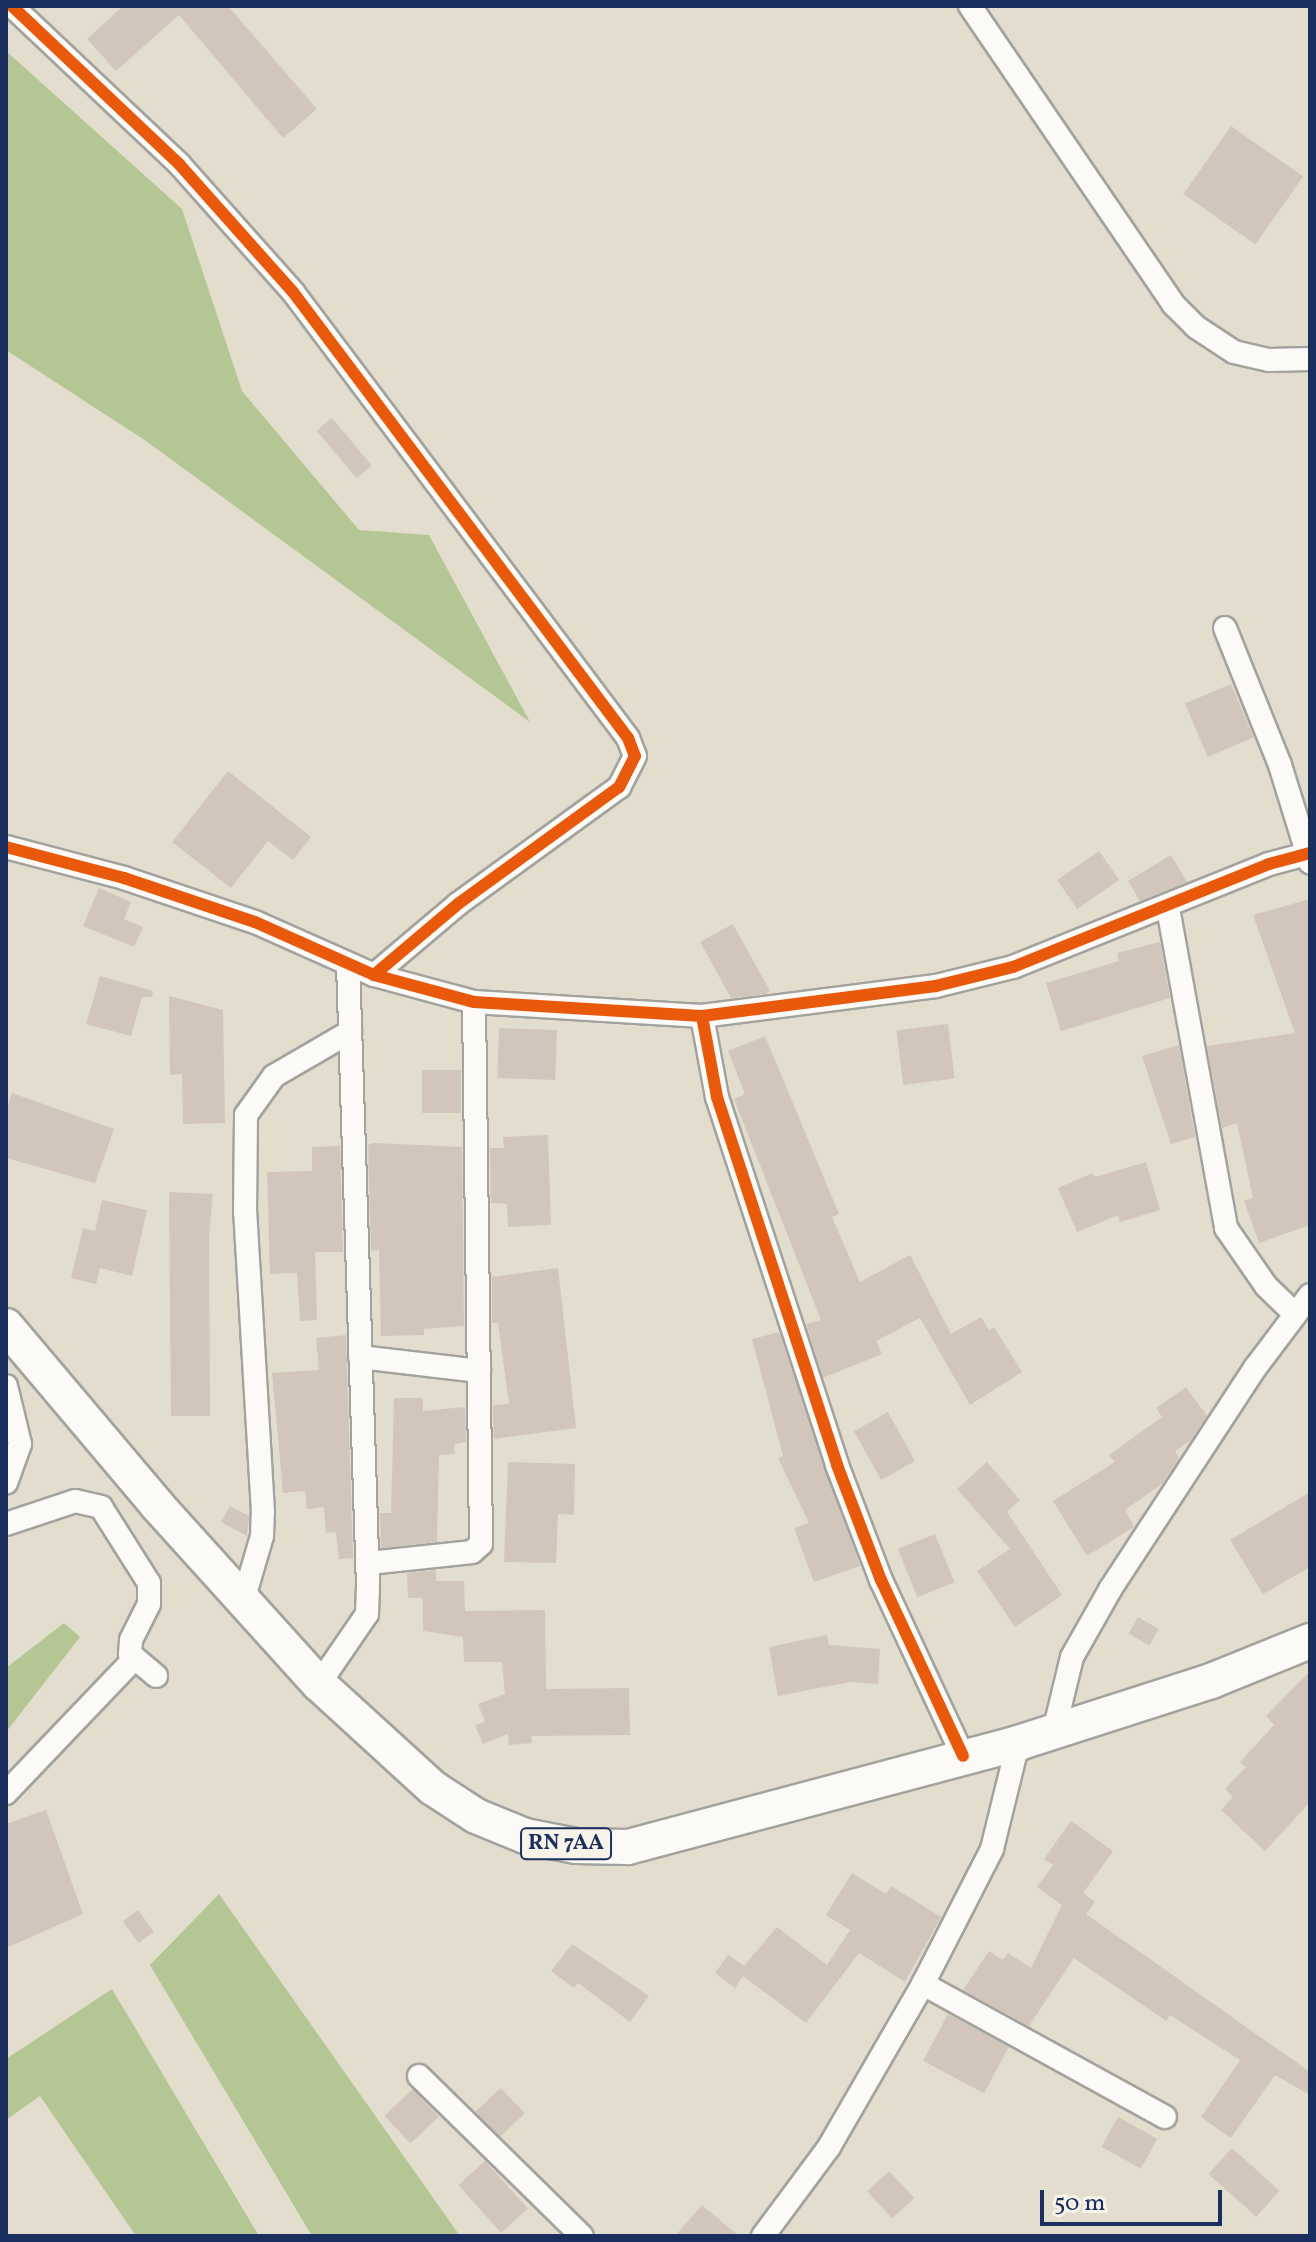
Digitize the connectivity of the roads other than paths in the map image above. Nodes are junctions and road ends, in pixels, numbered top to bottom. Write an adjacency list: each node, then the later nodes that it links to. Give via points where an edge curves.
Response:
1 (12, 6): 9 (street, via 179,164 293,292 628,738 635,756 619,787 458,904)
2 (970, 6): 3 (street, via 1173,304 1234,352 1269,360)
3 (1310, 359)
4 (1225, 628): 6 (street, via 1280,765)
5 (6, 847): 8 (street, via 217,909)
6 (1309, 856): 7 (street)
7 (1168, 908): 11 (street, via 1062,950 973,977); 13 (street, via 1226,1228)
8 (348, 964): 9 (street); 12 (street)
9 (374, 975): 10 (street)
10 (474, 1002): 11 (street); 20 (street)
11 (702, 1016): 32 (street, via 717,1097 837,1465 881,1580)
12 (350, 1032): 19 (street); 25 (street, via 274,1076 246,1115 245,1212 263,1512 262,1536)
13 (1266, 1286): 14 (street); 16 (street); 18 (street)
14 (1310, 1287)
15 (1310, 1295): 16 (street)
16 (1295, 1314): 18 (street)
17 (6, 1326): 25 (main road, RN 7AA)
18 (1275, 1339): 30 (street, via 1111,1588 1072,1657)
19 (360, 1357): 20 (street); 24 (street)
20 (479, 1371): 24 (street, via 481,1544 472,1552)
21 (6, 1386): 22 (street, via 20,1444)
22 (6, 1483)
23 (6, 1524): 27 (street, via 75,1501 93,1503 107,1514 149,1583 149,1604 129,1646)
24 (369, 1563): 29 (street, via 367,1614)
25 (243, 1601): 29 (main road, RN 7AA)
26 (1310, 1641): 30 (main road, RN 7AA, via 1211,1681)
27 (133, 1660): 28 (street); 33 (street)
28 (156, 1676)
29 (319, 1684): 32 (main road, RN 7AA, via 454,1802 525,1836 576,1846 628,1847)
30 (1054, 1731): 31 (main road, RN 7AA)
31 (1018, 1743): 32 (main road, RN 7AA); 34 (street, via 992,1849)
32 (963, 1756)
33 (6, 1793)
34 (923, 1984): 36 (street); 37 (street, via 829,2147)
35 (419, 2076): 38 (street)
36 (1165, 2117)
37 (768, 2234)
38 (582, 2236)

